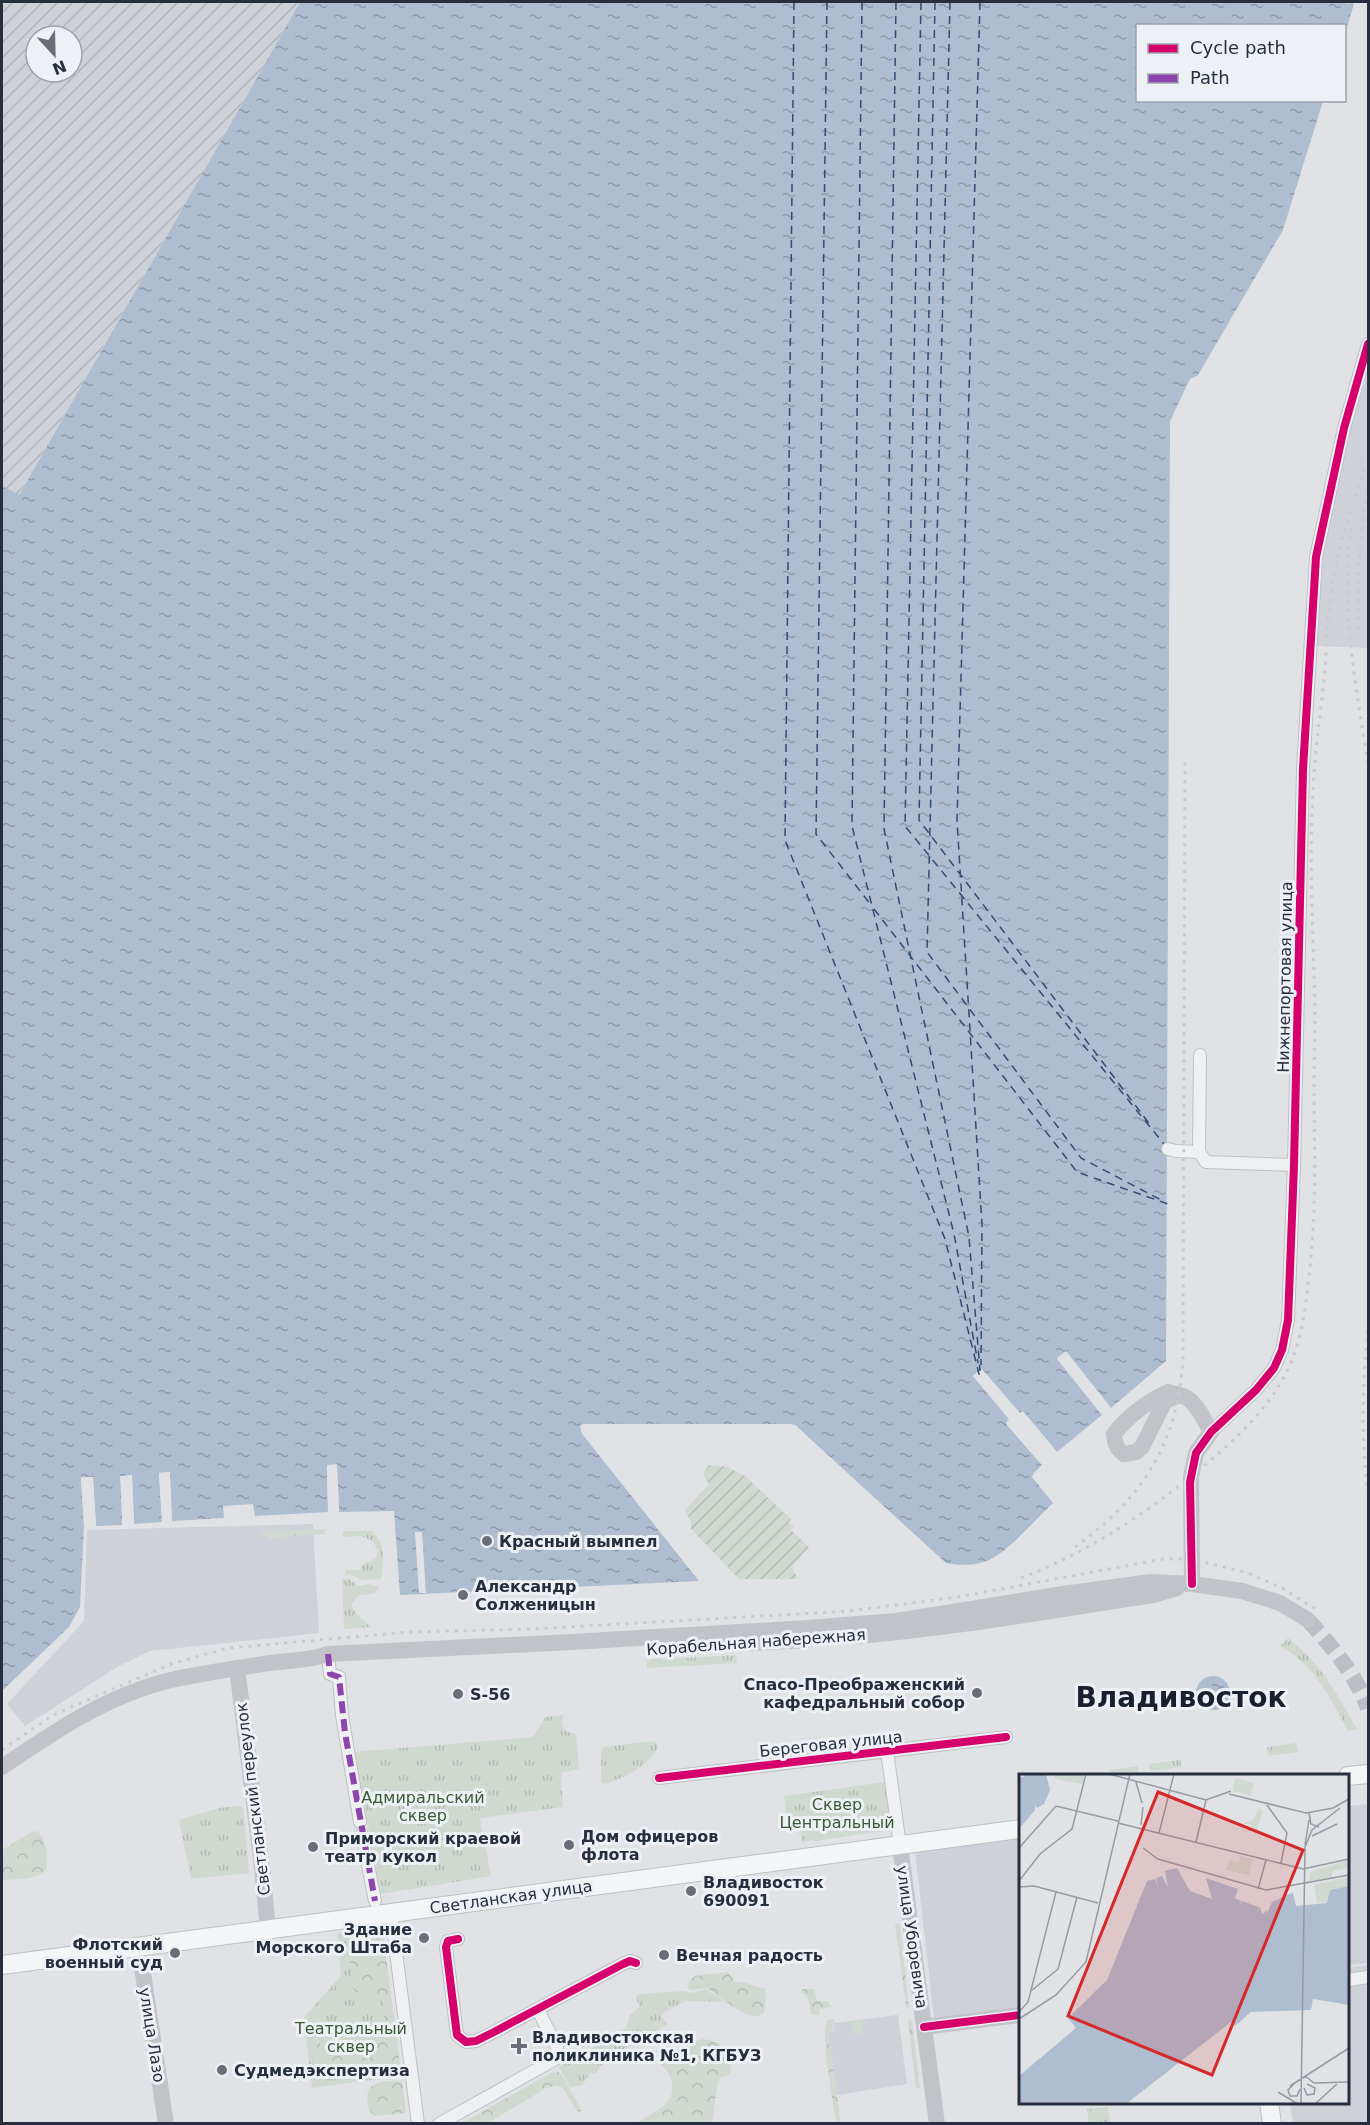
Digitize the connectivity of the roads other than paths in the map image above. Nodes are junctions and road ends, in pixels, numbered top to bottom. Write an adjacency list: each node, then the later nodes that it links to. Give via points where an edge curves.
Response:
1 (1368, 344): 5 (street, Нижнепортовая улица, via 1344,428 1316,557 1303,770)
2 (1200, 1055): 4 (street)
3 (1168, 1149): 4 (street)
4 (1199, 1152): 5 (street, via 1206,1162)
5 (1294, 1165): 7 (street, Нижнепортовая улица, via 1288,1320 1282,1350 1268,1376)
6 (1177, 1396): 7 (main road, via 1187,1398)
7 (1211, 1432): 8 (main road, Нижнепортовая улица, via 1196,1453 1191,1477)
8 (1192, 1584): 9 (main road, Корабельная набережная, via 1258,1595); 10 (main road, Корабельная набережная, via 1151,1582 896,1621 572,1642 409,1648)
9 (1308, 1620)
10 (324, 1658): 11 (main road, Корабельная набережная); 20 (street, via 330,1674 339,1677)
11 (237, 1668): 14 (main road, Корабельная набережная, via 170,1680 116,1698); 22 (main road, Светланский переулок)
12 (1006, 1737): 13 (street, Береговая улица)
13 (887, 1751): 17 (street, Береговая улица); 19 (street, улица Уборевича)
14 (2, 1767)
15 (1368, 1774): 16 (main road)
16 (1349, 1776)
17 (659, 1778)
18 (1019, 1829): 19 (main road, Светланская улица)
19 (900, 1846): 21 (main road, Светланская улица); 31 (main road, улица Уборевича)
20 (375, 1901)
21 (391, 1914): 22 (main road, Светланская улица); 34 (street)
22 (267, 1930): 24 (main road, Светланская улица)
23 (458, 1939): 29 (street, via 448,1941 446,1947 459,2038 476,2041)
24 (139, 1947): 26 (main road, Светланская улица); 33 (main road, улица Лазо)
25 (636, 1963): 29 (street, via 623,1964)
26 (2, 1965)
27 (1368, 1977): 28 (street)
28 (1349, 1980)
29 (538, 2010): 35 (street, via 559,2057)
30 (1019, 2015): 31 (main road)
31 (924, 2027): 36 (main road, улица Уборевича)
32 (1269, 2104): 37 (main road)
33 (166, 2124)
34 (418, 2124)
35 (439, 2124)
36 (937, 2124)
37 (1272, 2124)

